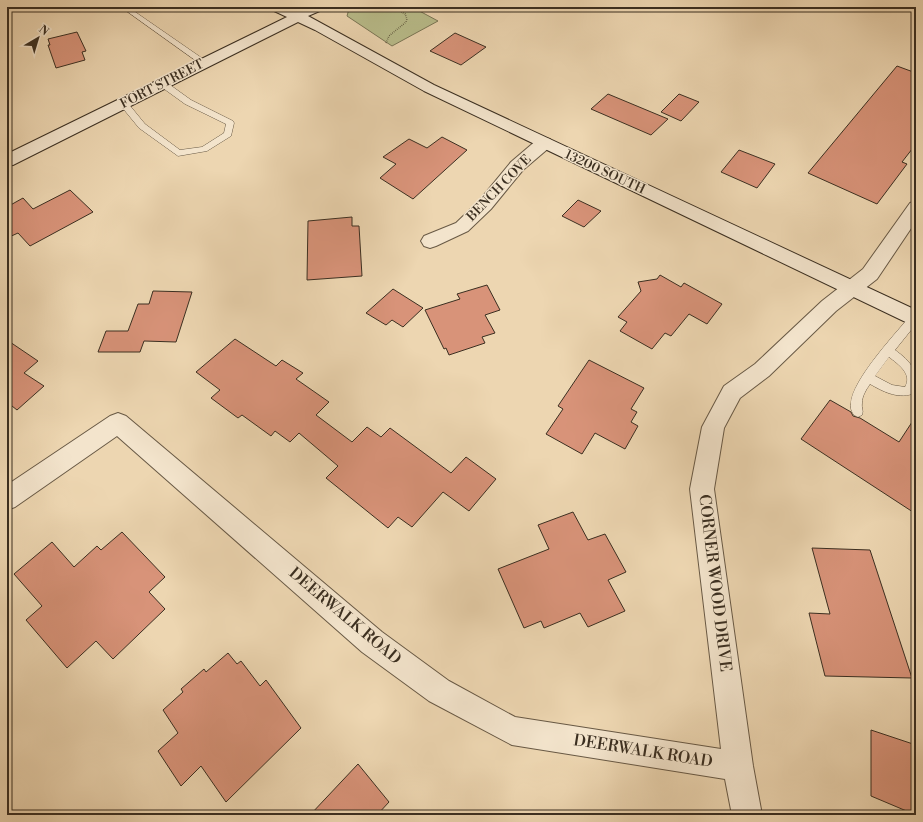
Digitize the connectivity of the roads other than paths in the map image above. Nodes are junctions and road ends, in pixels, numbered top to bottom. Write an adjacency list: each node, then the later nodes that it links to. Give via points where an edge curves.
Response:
1 (124, 7): 5 (lane)
2 (277, 7): 4 (street, 13200 SOUTH)
3 (317, 7): 4 (street, FORT STREET)
4 (297, 17): 5 (street, FORT STREET); 8 (street, 13200 SOUTH, via 326,30 429,88)
5 (205, 63): 6 (street, FORT STREET)
6 (163, 84): 7 (street, FORT STREET); 7 (lane, via 188,102 230,123 228,134 204,149 178,153 142,126)
7 (124, 104): 9 (street, FORT STREET)
8 (544, 143): 11 (street, BENCH COVE, via 517,166 485,205 462,226); 12 (street, 13200 SOUTH)
9 (7, 161)
10 (916, 207): 12 (street, CORNER WOOD DRIVE, via 870,274)
11 (430, 241)
12 (850, 289): 13 (street, 13200 SOUTH); 18 (street, CORNER WOOD DRIVE, via 762,370 732,392 713,427 702,489)
13 (915, 318): 14 (lane)
14 (889, 351): 15 (lane); 15 (lane, via 912,373 912,386 908,391 896,391)
15 (868, 378): 16 (lane, via 856,402)
16 (858, 412)
17 (7, 499): 18 (street, DEERWALK ROAD, via 118,423 372,642 439,691 512,731)
18 (738, 766): 19 (street, CORNER WOOD DRIVE)
19 (747, 815)

